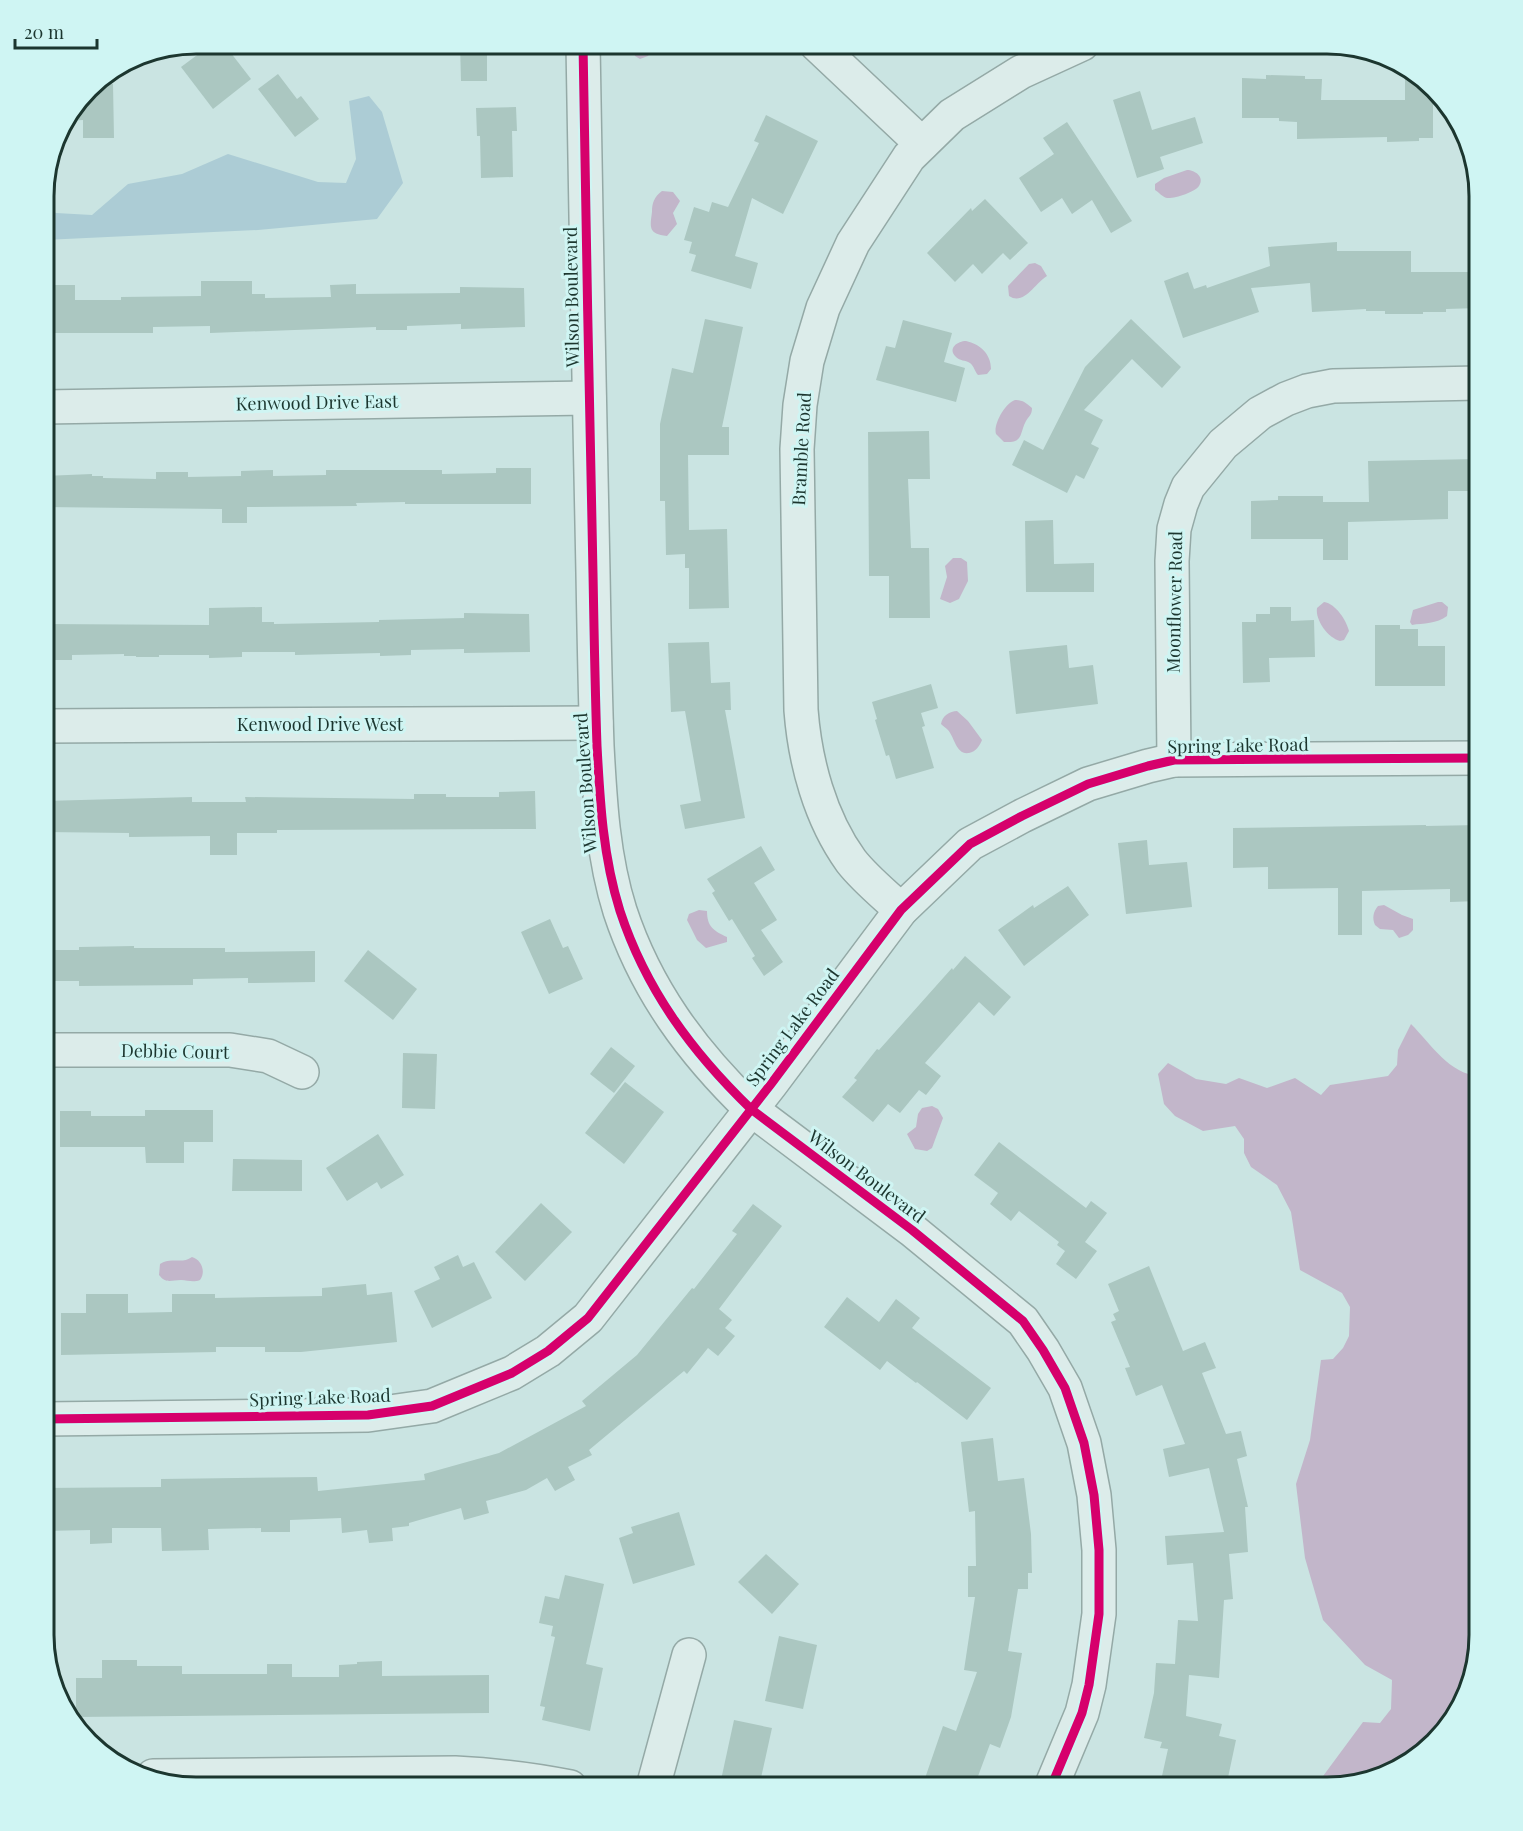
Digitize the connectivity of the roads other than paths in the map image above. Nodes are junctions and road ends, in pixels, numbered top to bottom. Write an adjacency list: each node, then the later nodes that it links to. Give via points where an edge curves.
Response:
1 (583, 54): 6 (street, Wilson Boulevard)
2 (827, 54): 4 (street)
3 (1061, 54): 4 (street, Bramble Road, via 1011,78 952,115)
4 (922, 144): 12 (street, Bramble Road, via 909,157 853,243 823,308 807,362 797,449 803,738 829,822 852,861)
5 (1469, 383): 11 (street, Moonflower Road, via 1334,386 1286,399 1260,413 1223,444 1188,487 1174,529 1172,561)
6 (589, 398): 7 (street, Kenwood Drive East); 8 (street, Wilson Boulevard)
7 (54, 407)
8 (596, 723): 9 (street, Kenwood Drive West); 15 (street, Wilson Boulevard, via 600,814 608,868 635,951 678,1028)
9 (54, 726)
10 (1469, 758): 11 (street, Spring Lake Road)
11 (1174, 760): 12 (street, Spring Lake Road, via 1088,784 970,844)
12 (901, 910): 15 (street, Spring Lake Road)
13 (54, 1050): 14 (street, Debbie Court, via 230,1050 268,1056)
14 (302, 1072)
15 (751, 1109): 16 (street, Spring Lake Road, via 588,1318 548,1351 512,1373 432,1406 368,1415); 21 (street, Wilson Boulevard, via 921,1237 1023,1321 1065,1388 1084,1443 1094,1495 1099,1614 1082,1713)
16 (54, 1419)
17 (689, 1655): 20 (street)
18 (176, 1776): 19 (street, via 455,1773)
19 (509, 1777)
20 (656, 1777)
21 (1056, 1777)

